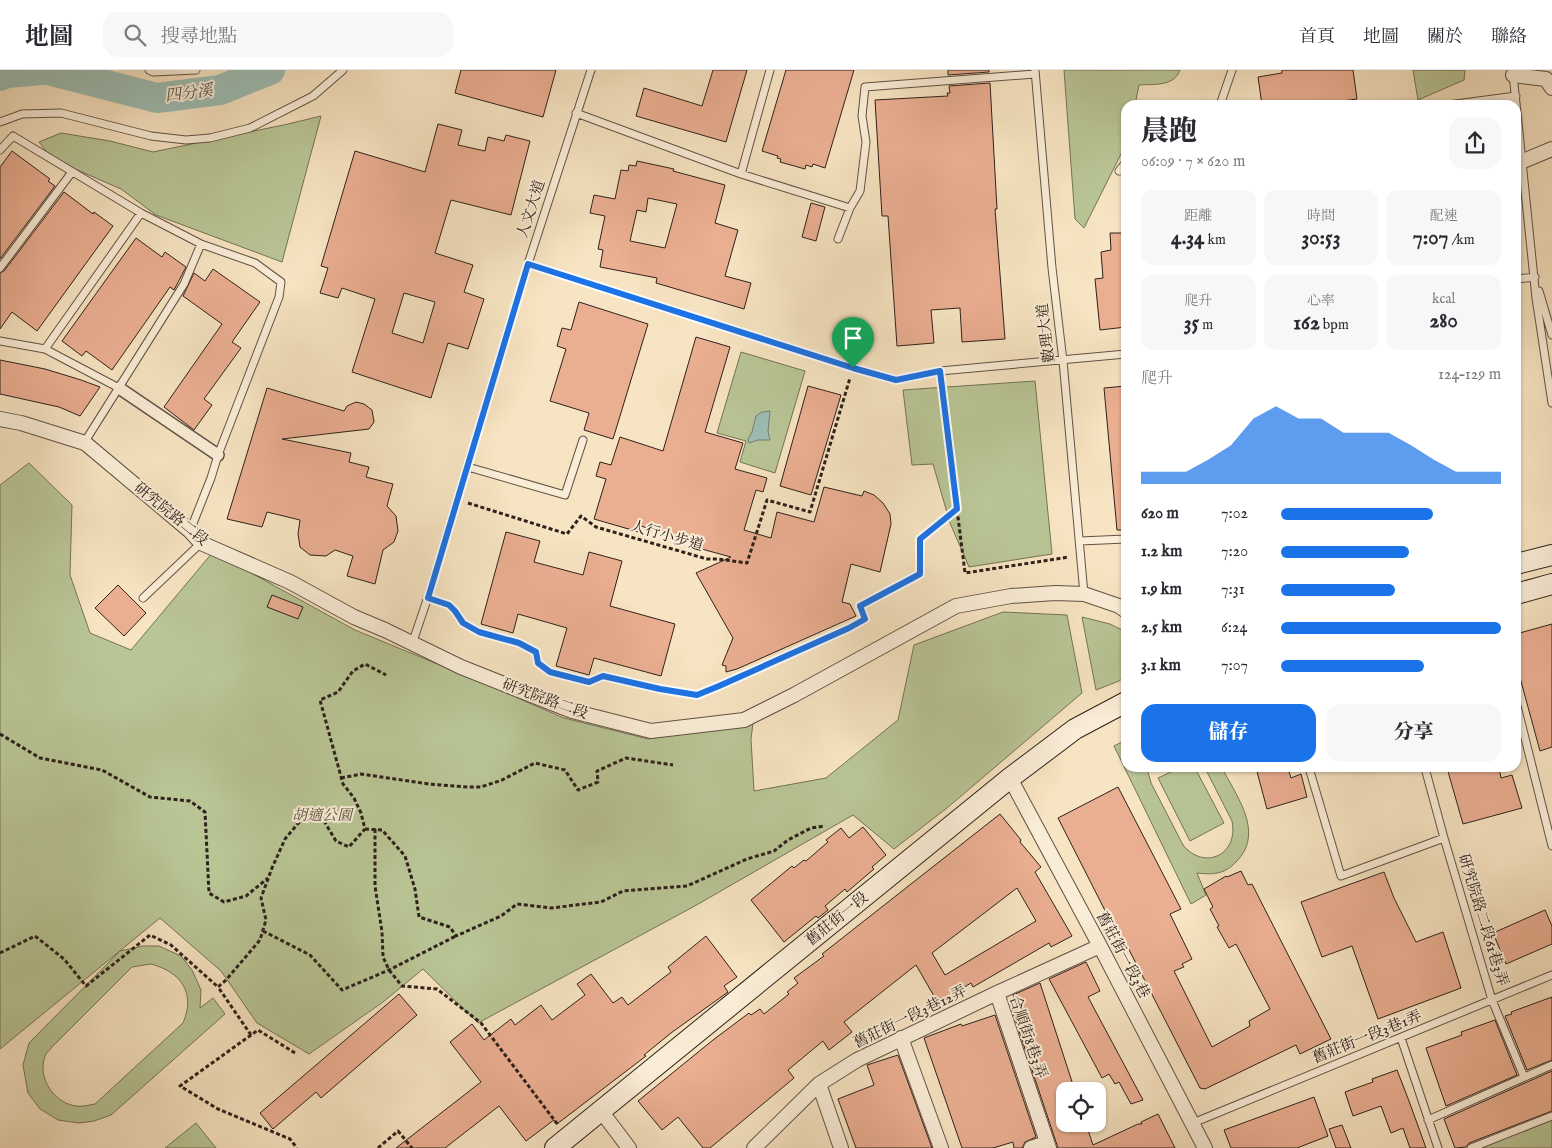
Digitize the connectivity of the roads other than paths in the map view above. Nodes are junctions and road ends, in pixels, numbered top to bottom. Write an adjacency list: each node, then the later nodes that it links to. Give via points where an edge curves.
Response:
1 (149, 70): 2 (lane)
2 (196, 70)
3 (343, 70): 15 (lane, via 313,96 250,128 210,138 186,140 151,136 61,113 22,114)
4 (591, 70): 14 (lane, 人文大道)
5 (770, 70): 23 (lane)
6 (1232, 70): 11 (lane)
7 (1035, 72): 24 (lane, via 865,87 862,116 866,142 860,191); 36 (lane, 數理大道)
8 (1512, 73): 9 (street, via 1546,78); 10 (lane)
9 (1552, 88)
10 (1516, 96): 12 (lane); 13 (lane)
11 (1222, 100)
12 (1486, 100)
13 (1516, 100)
14 (576, 114): 23 (lane); 28 (lane, 人文大道)
15 (0, 122)
16 (1521, 142): 19 (lane)
17 (1552, 149): 19 (street)
18 (0, 150): 21 (lane, via 13,136)
19 (1523, 160): 30 (lane)
20 (1121, 169): 22 (lane)
21 (72, 172): 25 (lane); 29 (lane)
22 (1119, 172)
23 (741, 174): 24 (lane)
24 (850, 208): 26 (lane)
25 (141, 213): 27 (lane); 34 (lane)
26 (838, 240)
27 (201, 244): 37 (lane, via 184,284); 42 (lane, via 255,263 281,282 279,297)
28 (528, 264): 36 (lane, via 896,380 940,371); 43 (lane, 人文大道)
29 (0, 268)
30 (1535, 277): 31 (lane); 32 (lane); 38 (lane)
31 (1521, 278)
32 (1552, 335)
33 (0, 341): 34 (lane)
34 (45, 349): 37 (lane)
35 (1121, 355): 36 (lane)
36 (1063, 361): 46 (lane, 數理大道)
37 (118, 388): 41 (lane); 42 (street)
38 (1552, 404)
39 (0, 419): 41 (street, 研究院路二段, via 21,422)
40 (583, 440): 43 (lane, via 565,495)
41 (84, 443): 44 (street, 研究院路二段)
42 (218, 455): 44 (lane)
43 (468, 467): 55 (lane, 人文大道)
44 (190, 531): 47 (street, 研究院路二段)
45 (1121, 539): 46 (lane)
46 (1080, 541): 52 (lane, 數理大道)
47 (201, 543): 53 (lane); 55 (street, 研究院路二段, via 290,582)
48 (1552, 555): 49 (main road)
49 (1521, 563)
50 (1552, 584): 51 (main road)
51 (1521, 593)
52 (1084, 594): 54 (street, 研究院路二段); 55 (street, 研究院路二段, via 1055,592 1011,596 956,606 744,720 651,731 572,711)
53 (143, 598)
54 (1121, 607)
55 (412, 644)
56 (1121, 705): 60 (main road, 舊莊街一段, via 1075,729)
57 (1521, 722): 62 (lane)
58 (1310, 772): 61 (lane, via 1341,876)
59 (1426, 772): 61 (lane, 研究院路二段61巷3弄)
60 (1010, 778): 63 (street, 舊莊街一段3巷); 72 (main road, 舊莊街一段)
61 (1444, 838): 66 (lane, 研究院路二段61巷3弄)
62 (1552, 846)
63 (1100, 946): 65 (street, 舊莊街一段3巷12弄); 75 (street, 舊莊街一段3巷)
64 (1552, 975): 66 (lane, 舊莊街一段3巷1弄)
65 (996, 993): 67 (street, 舊莊街一段3巷12弄); 77 (street, 合順街8巷3弄)
66 (1492, 1000): 68 (lane, 舊莊街一段3巷1弄); 70 (lane, 研究院路二段61巷3弄)
67 (901, 1038): 71 (street, 舊莊街一段3巷12弄); 81 (street)
68 (1401, 1038): 74 (lane); 75 (lane, 舊莊街一段3巷1弄)
69 (1552, 1065): 70 (lane)
70 (1524, 1078): 74 (lane)
71 (819, 1084): 79 (street, 舊莊街一段3巷12弄); 80 (street)
72 (601, 1111): 76 (main road, 舊莊街一段); 78 (street)
73 (1552, 1116): 85 (lane)
74 (1428, 1120): 84 (lane)
75 (1193, 1124): 83 (street, 舊莊街一段3巷)
76 (561, 1143)
77 (1048, 1145): 82 (street)
78 (630, 1148)
79 (754, 1148)
80 (841, 1148)
81 (940, 1148)
82 (1031, 1148)
83 (1205, 1148)
84 (1438, 1148)
85 (1470, 1148)

